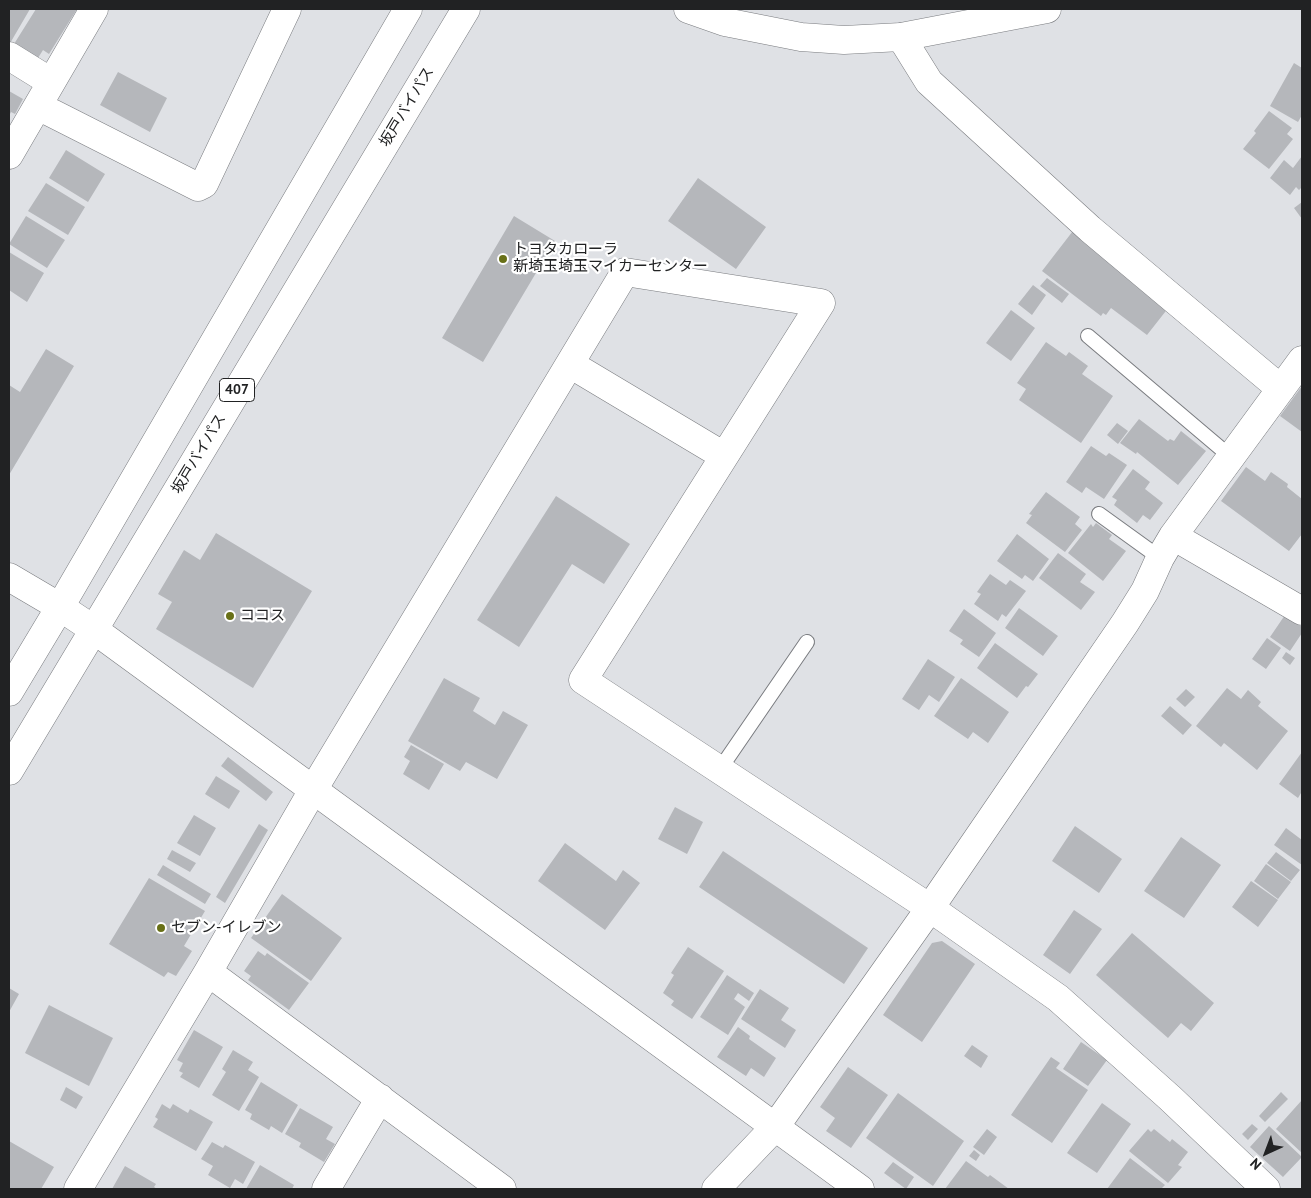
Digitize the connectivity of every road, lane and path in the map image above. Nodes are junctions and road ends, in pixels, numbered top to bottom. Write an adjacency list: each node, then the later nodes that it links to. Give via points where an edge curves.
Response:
1 (94, 9): 9 (main road)
2 (287, 9): 10 (main road, via 204,184 198,187)
3 (408, 9): 21 (main road)
4 (466, 9): 23 (main road, 坂戸バイパス / 407)
5 (688, 9): 7 (main road, via 725,22 801,37 844,40)
6 (1047, 9): 7 (main road)
7 (902, 37): 15 (main road, via 929,82 1090,229)
8 (9, 56): 9 (main road)
9 (51, 82): 10 (main road)
10 (38, 106): 11 (main road)
11 (9, 155)
12 (1088, 336): 17 (lane)
13 (1302, 360): 15 (main road)
14 (570, 364): 16 (main road); 16 (main road, via 625,272 821,303); 28 (main road)
15 (1281, 389): 17 (main road)
16 (724, 456): 26 (main road, via 583,680)
17 (1232, 458): 19 (main road)
18 (1099, 514): 19 (lane)
19 (1167, 547): 22 (main road); 29 (main road, via 1125,623)
20 (9, 577): 21 (main road)
21 (60, 607): 23 (main road); 25 (main road)
22 (1302, 611)
23 (93, 629): 27 (main road, 坂戸バイパス / 407); 28 (main road)
24 (807, 642): 26 (lane)
25 (9, 692)
26 (720, 769): 29 (main road)
27 (9, 771)
28 (313, 790): 30 (main road); 32 (main road)
29 (930, 908): 32 (main road); 38 (main road, via 1058,998)
30 (208, 972): 31 (main road); 33 (main road)
31 (380, 1098): 34 (main road); 35 (main road)
32 (775, 1127): 36 (main road); 37 (main road)
33 (78, 1189)
34 (326, 1189)
35 (502, 1189)
36 (716, 1189)
37 (860, 1189)
38 (1266, 1189)

